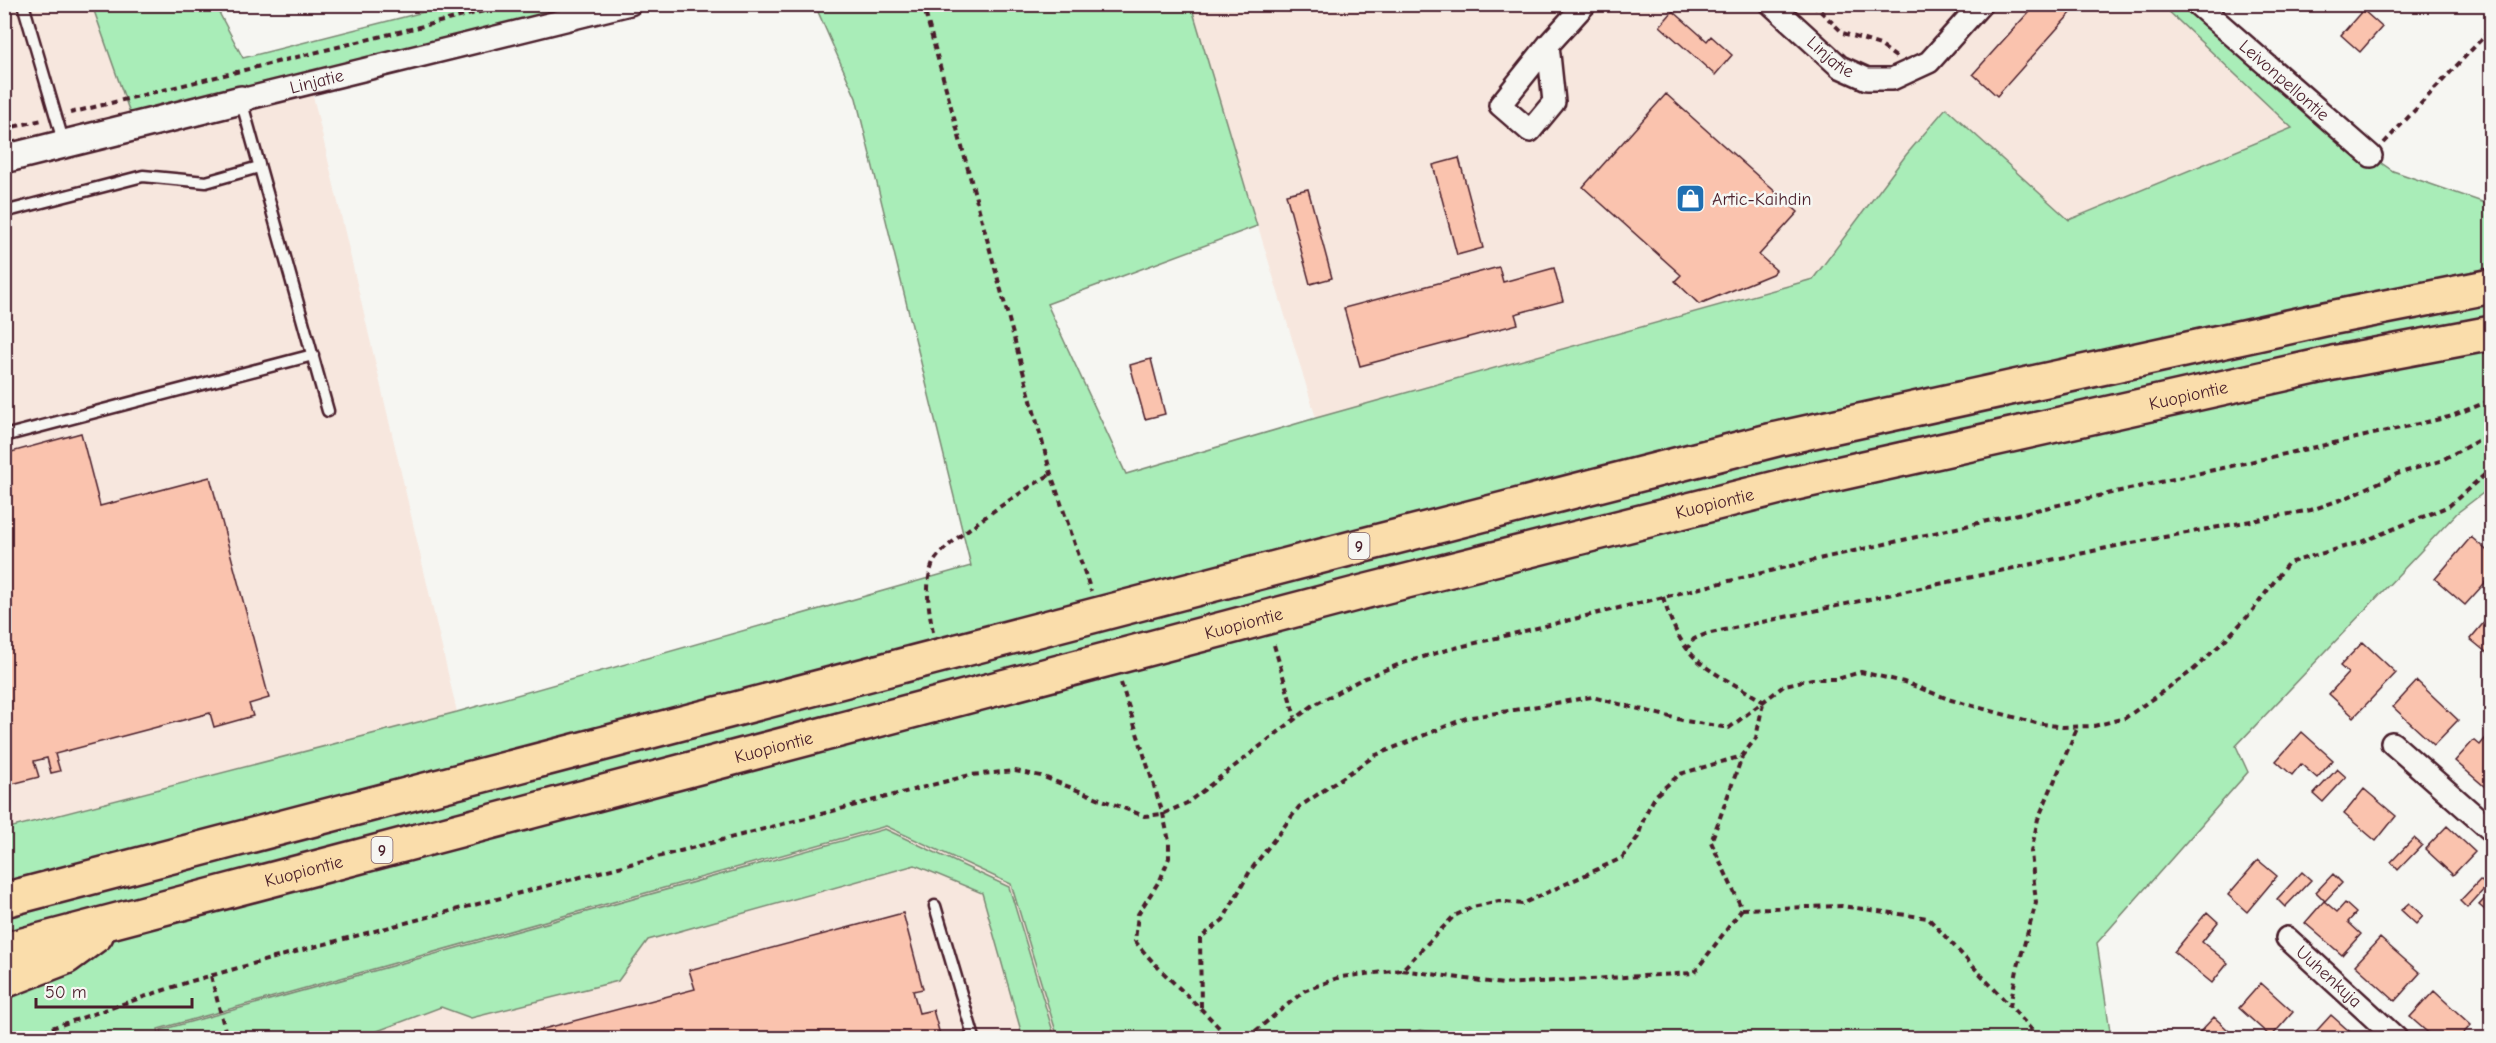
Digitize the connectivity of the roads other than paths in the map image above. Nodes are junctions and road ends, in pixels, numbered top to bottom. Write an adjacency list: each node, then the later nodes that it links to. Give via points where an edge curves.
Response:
1 (23, 4): 9 (lane)
2 (630, 4): 8 (street, Linjatie)
3 (1585, 4): 7 (street)
4 (1771, 4): 5 (street, Linjatie, via 1840,67 1867,79 1892,79 1929,62)
5 (1981, 4)
6 (2196, 4): 10 (street, Leivonpellontie)
7 (1548, 45)
8 (242, 100): 9 (street, Linjatie); 12 (lane)
9 (64, 144): 11 (street, Linjatie)
10 (2371, 156)
11 (4, 159)
12 (258, 168): 13 (lane, via 206,182 144,176); 16 (lane)
13 (4, 212)
14 (2492, 286): 21 (highway, 9, via 1766,442)
15 (2492, 333): 23 (highway, Kuopiontie / 9, via 2322,366 1781,486 1367,591)
16 (312, 355): 17 (lane); 18 (lane)
17 (328, 411)
18 (4, 436)
19 (2392, 743): 20 (street)
20 (2492, 831)
21 (4, 900)
22 (935, 906): 27 (lane)
23 (113, 922): 25 (highway, Kuopiontie / 9); 26 (highway, via 66,957)
24 (2288, 938): 28 (street, Uuhenkuja)
25 (4, 950)
26 (4, 981)
27 (974, 1038)
28 (2396, 1038)

